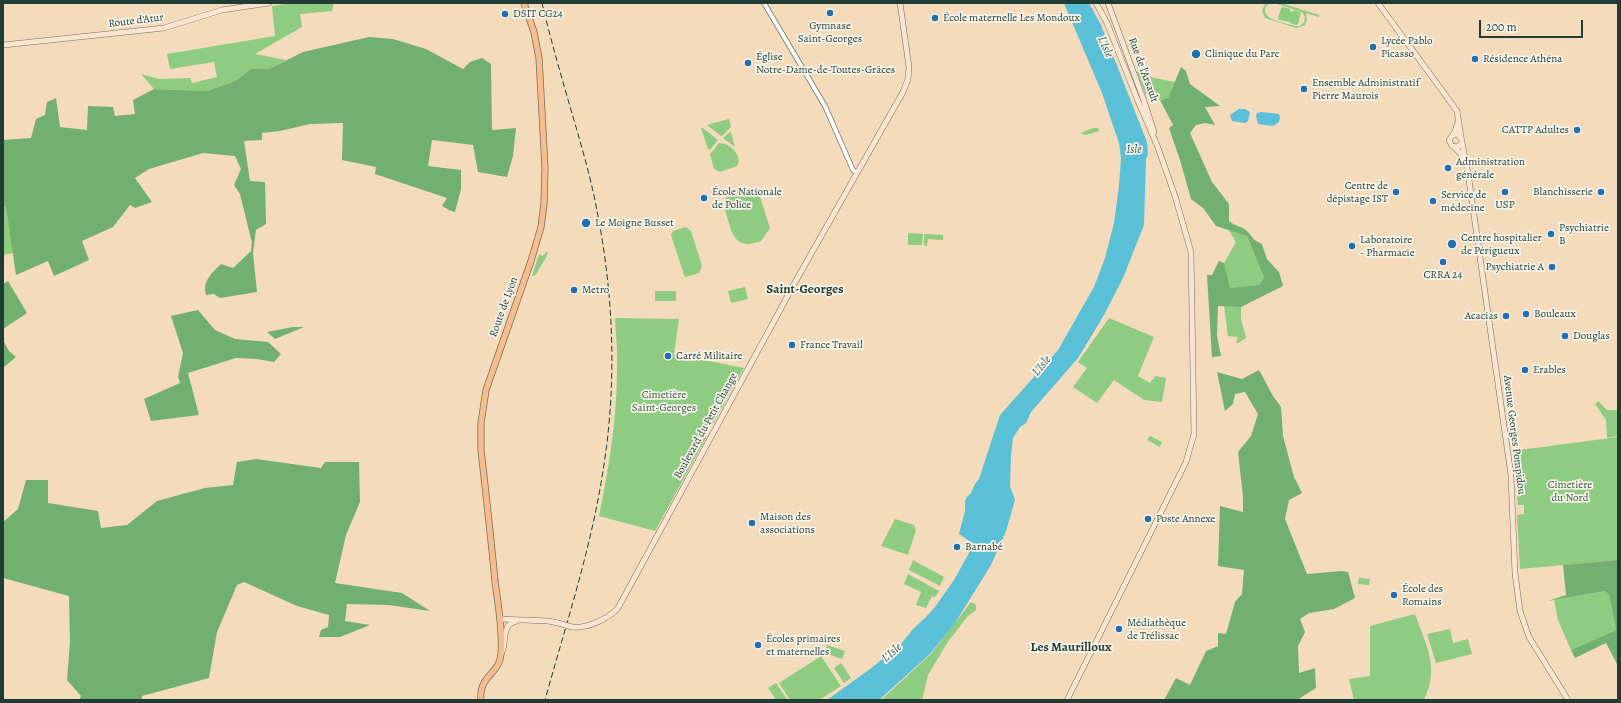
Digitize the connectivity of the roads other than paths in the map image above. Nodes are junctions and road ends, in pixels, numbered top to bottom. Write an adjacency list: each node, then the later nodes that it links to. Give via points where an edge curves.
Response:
1 (269, 3): 8 (main road, Route d'Atur, via 222,10 164,28)
2 (524, 3): 20 (main road, Route de Lyon, via 534,32 539,58 545,186 543,215 534,252 488,381 482,406 481,450)
3 (764, 3): 18 (street, via 825,106 853,170)
4 (900, 3): 18 (main road, Boulevard du Petit Change, via 908,49 909,74 902,92)
5 (1096, 3): 11 (main road, via 1107,23)
6 (1108, 3): 10 (main road, Rue de l'Arsault)
7 (1378, 3): 9 (main road)
8 (3, 45)
9 (1451, 102): 13 (main road, via 1457,123); 14 (main road, via 1458,114)
10 (1145, 103): 11 (main road); 12 (main road, via 1145,111); 16 (main road, Rue de l'Arsault)
11 (1140, 106): 12 (main road)
12 (1142, 112): 16 (main road)
13 (1454, 134): 14 (main road); 17 (main road, via 1449,140)
14 (1461, 137): 15 (main road)
15 (1462, 143): 17 (main road); 19 (main road, Avenue Georges Pompidou)
16 (1157, 145): 25 (main road, via 1175,196 1192,258 1194,436 1186,462)
17 (1454, 147): 19 (main road, Avenue Georges Pompidou, via 1461,154)
18 (857, 173): 21 (main road, Boulevard du Petit Change, bridge, via 618,608 604,618 584,626 572,627 548,621)
19 (1468, 184): 26 (main road, Avenue Georges Pompidou, via 1511,475 1515,574 1520,611 1529,637)
20 (499, 619): 21 (main road, Boulevard du Petit Change); 22 (main road, via 503,623); 23 (main road, Route de Lyon)
21 (525, 620): 22 (main road)
22 (510, 623): 23 (main road)
23 (501, 653): 24 (main road, via 498,666 481,689)
24 (481, 700)
25 (1067, 700)
26 (1568, 700)

